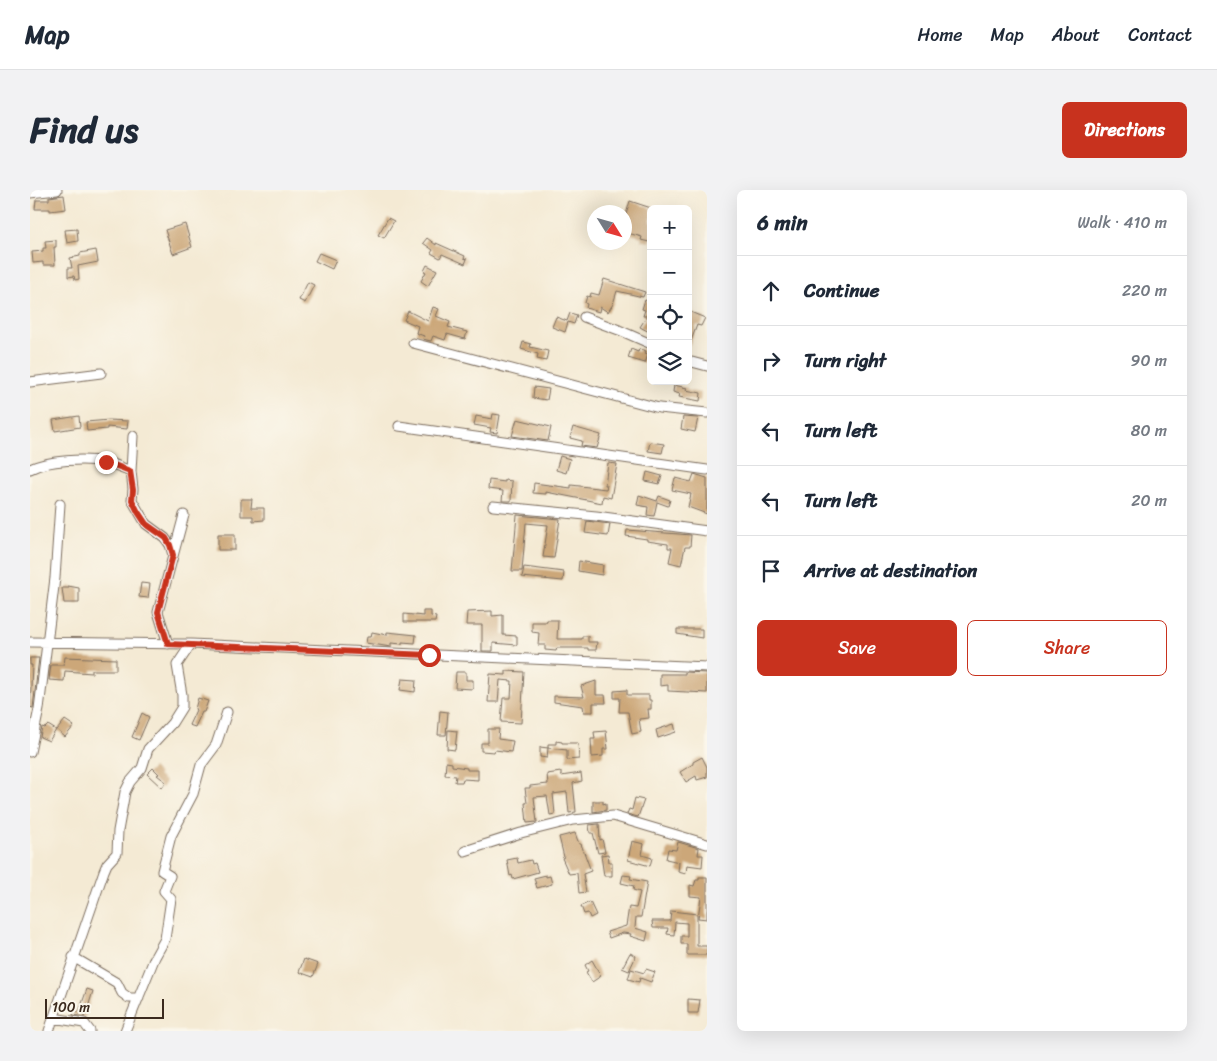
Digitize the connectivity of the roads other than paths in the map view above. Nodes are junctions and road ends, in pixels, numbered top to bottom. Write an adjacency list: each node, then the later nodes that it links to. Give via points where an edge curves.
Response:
1 (57, 190): 2 (street)
2 (30, 193)
3 (584, 317): 4 (street)
4 (647, 342)
5 (413, 343): 10 (street, via 659,408)
6 (692, 361): 7 (street)
7 (707, 366)
8 (101, 373): 9 (street)
9 (30, 382)
10 (707, 413)
11 (400, 426): 14 (street)
12 (133, 436): 15 (street)
13 (30, 469): 15 (street, via 54,462 85,460 106,462)
14 (707, 470)
15 (130, 471): 20 (street, via 132,500 138,512 146,524 166,538)
16 (60, 504): 22 (street)
17 (493, 506): 19 (street)
18 (184, 515): 20 (street)
19 (707, 531)
20 (173, 555): 23 (street, via 158,612)
21 (30, 642): 22 (street)
22 (46, 642): 23 (street); 27 (street, via 39,709)
23 (168, 644): 24 (street)
24 (191, 644): 25 (street); 30 (street, via 177,665 182,707 172,724 148,749 142,768 125,792 116,852 104,871)
25 (707, 667)
26 (228, 712): 31 (street, via 216,745 201,765 193,794 171,836 162,871 170,876 164,891 171,899 165,939)
27 (30, 752)
28 (707, 844): 29 (street, via 613,816 573,820)
29 (465, 851)
30 (74, 957): 31 (street, via 117,983 129,998); 32 (street)
31 (139, 998): 35 (street)
32 (53, 1018): 33 (street); 34 (street, via 84,1023)
33 (49, 1031)
34 (90, 1031)
35 (125, 1031)

